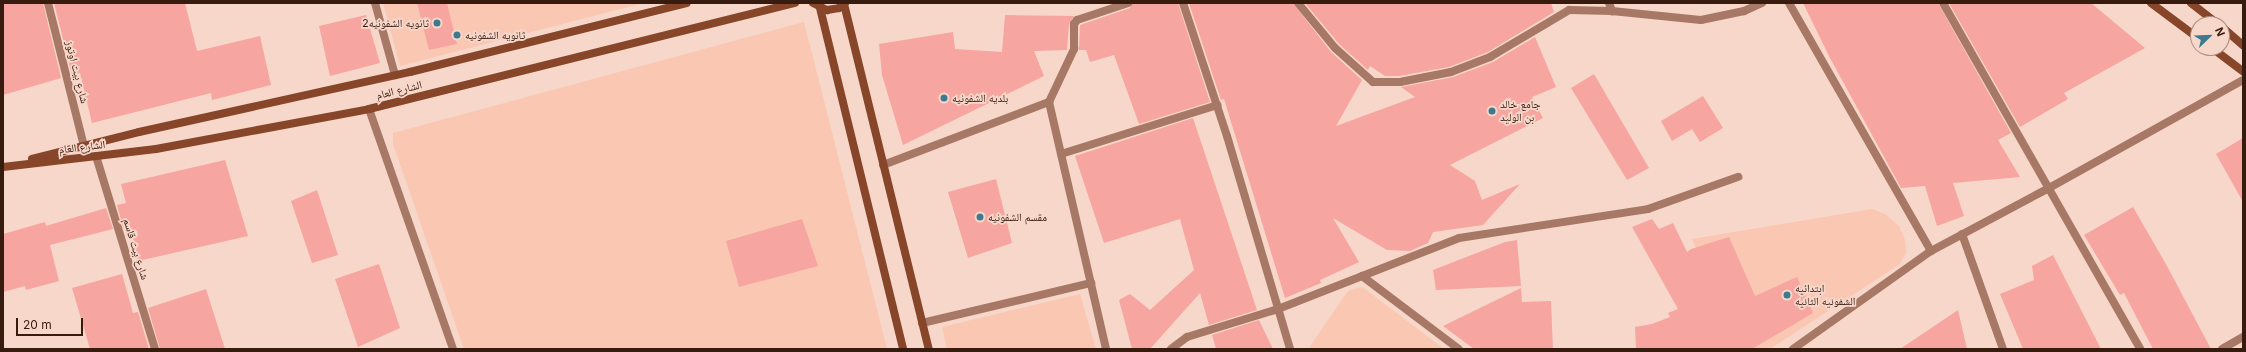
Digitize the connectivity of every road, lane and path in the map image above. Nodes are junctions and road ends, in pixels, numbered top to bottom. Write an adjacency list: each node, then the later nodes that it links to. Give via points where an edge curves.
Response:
1 (48, 3): 28 (street, شارع بيت اوتوز)
2 (375, 3): 23 (street)
3 (687, 3): 23 (main road, الشارع العام)
4 (795, 3): 27 (main road, الشارع العام)
5 (813, 3): 16 (main road)
6 (1128, 3): 25 (street, via 1077,20 1074,24 1074,49)
7 (1183, 3): 26 (street)
8 (1298, 3): 15 (street, via 1335,48 1373,82 1400,82 1451,72 1490,58 1569,10)
9 (1762, 3): 15 (street, via 1744,11 1701,20)
10 (1789, 3): 36 (street)
11 (1943, 3): 34 (street)
12 (2151, 3): 18 (main road)
13 (2191, 3): 17 (main road)
14 (845, 4): 16 (main road, via 832,9); 31 (main road)
15 (1611, 7)
16 (820, 8): 44 (main road)
17 (2208, 16)
18 (2190, 32)
19 (2230, 34): 20 (main road)
20 (2243, 45)
21 (2223, 56): 22 (main road)
22 (2243, 71)
23 (395, 76): 28 (main road, الشارع العام)
24 (2243, 80): 34 (street)
25 (1049, 102): 29 (street); 31 (street)
26 (1216, 105): 29 (street); 39 (street)
27 (369, 109): 30 (main road, الشارع العام, via 156,149); 43 (street)
28 (84, 146): 32 (main road, الشارع العام)
29 (1061, 154): 38 (street)
30 (96, 156): 32 (main road, الشارع العام); 42 (street, شارع بيت قاسم)
31 (884, 165): 40 (main road)
32 (3, 167)
33 (1738, 177): 37 (street, via 1648,209 1459,238)
34 (2049, 188): 35 (street); 52 (street)
35 (1962, 234): 36 (street); 51 (street)
36 (1931, 251): 50 (street)
37 (1362, 276): 39 (street); 49 (street)
38 (1091, 283): 40 (street); 46 (street)
39 (1278, 309): 47 (street, via 1187,337); 48 (street)
40 (922, 322): 45 (main road)
41 (2243, 337): 53 (street)
42 (154, 349)
43 (453, 349)
44 (903, 349)
45 (929, 349)
46 (1106, 349)
47 (1171, 349)
48 (1290, 349)
49 (1459, 349)
50 (1793, 349)
51 (2003, 349)
52 (2140, 349)
53 (2222, 349)

